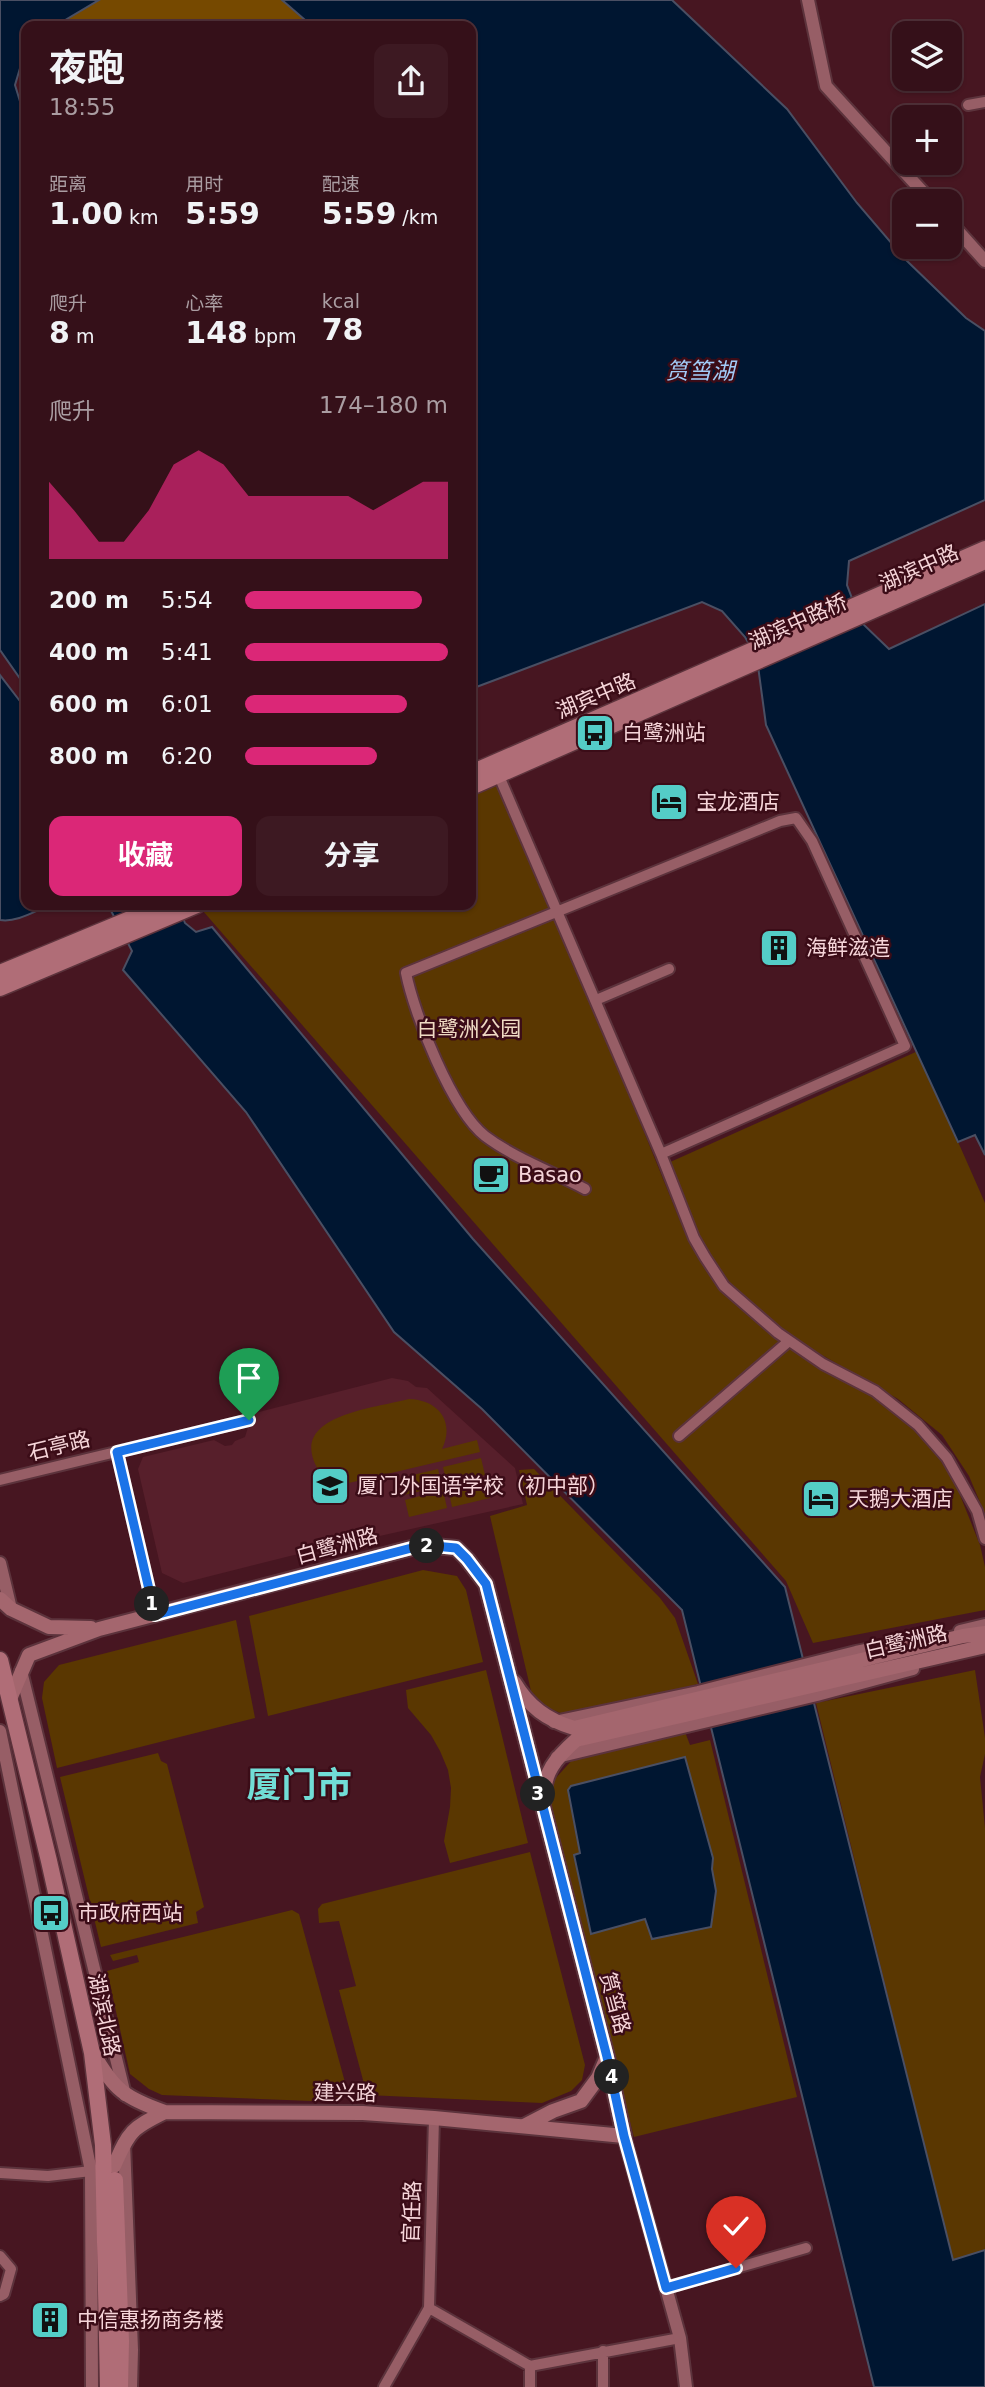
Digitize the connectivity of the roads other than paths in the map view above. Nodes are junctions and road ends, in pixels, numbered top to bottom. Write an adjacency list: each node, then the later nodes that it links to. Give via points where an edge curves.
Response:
1 (808, 0): 4 (street, via 826,86)
2 (985, 102): 3 (street)
3 (968, 105)
4 (920, 189)
5 (962, 235): 6 (street)
6 (985, 261)
7 (985, 549): 9 (main road)
8 (985, 561): 9 (main road, 湖滨中路)
9 (867, 608): 10 (main road, 湖滨中路桥)
10 (741, 663): 11 (main road, 湖宾中路)
11 (496, 769): 12 (main road, 湖宾中路); 13 (main road); 16 (street)
12 (476, 772)
13 (476, 783)
14 (155, 910): 17 (main road)
15 (182, 910): 17 (main road)
16 (558, 912): 21 (street); 22 (street, via 796,818 812,841 905,1046); 23 (street, via 406,973 411,999 432,1050 459,1102 484,1135)
17 (114, 933): 19 (main road); 20 (main road)
18 (669, 969): 21 (street)
19 (0, 973)
20 (0, 988)
21 (596, 1000): 22 (street)
22 (661, 1154): 24 (street, via 694,1238 724,1286)
23 (585, 1188)
24 (789, 1341): 26 (street); 29 (street, via 875,1391 918,1425 947,1458 977,1511)
25 (249, 1420): 27 (street, 石亭路)
26 (680, 1436)
27 (117, 1452): 28 (street, 石亭路); 32 (street)
28 (0, 1480)
29 (985, 1539)
30 (0, 1563): 31 (street)
31 (6, 1604): 34 (main road, 白鹭洲路, via 49,1627)
32 (155, 1615): 34 (main road, 白鹭洲路); 39 (main road, 白鹭洲路, via 423,1545 456,1548 486,1584)
33 (985, 1625): 41 (street, 白鹭洲路)
34 (99, 1629): 40 (main road, 白鹭洲路, via 29,1655)
35 (985, 1633): 41 (main road, 白鹭洲路)
36 (985, 1646): 41 (main road, 白鹭洲路)
37 (985, 1652): 41 (street, 白鹭洲路)
38 (0, 1660): 42 (main road, 湖滨北路)
39 (506, 1669): 43 (main road, 白鹭洲路, via 523,1698 553,1722 574,1728); 45 (main road, 白鹭洲路)
40 (21, 1671): 42 (main road, 白鹭洲路); 49 (street)
41 (813, 1679): 43 (main road, 白鹭洲路); 43 (street, 白鹭洲路)
42 (9, 1699): 47 (main road, 湖滨北路)
43 (701, 1706): 46 (main road, 白鹭洲路, via 576,1740 557,1757 543,1784)
44 (0, 1731): 56 (street)
45 (528, 1754): 46 (main road, 筼筜路)
46 (547, 1826): 48 (main road, 筼筜路)
47 (92, 2053): 49 (main road, 建兴路, via 107,2079); 67 (main road, 湖滨北路, via 103,2145)
48 (607, 2057): 52 (main road, via 582,2101); 53 (main road, 筼筜路)
49 (125, 2095): 50 (main road, 建兴路)
50 (166, 2112): 51 (main road, 建兴路); 54 (main road, 建兴路, via 138,2125)
51 (434, 2118): 52 (main road, 建兴路); 62 (street, 官任路)
52 (523, 2127): 53 (main road, 建兴路)
53 (624, 2136): 60 (street, 筼筜路)
54 (124, 2143): 55 (main road, 建兴路); 69 (street)
55 (114, 2166): 68 (main road)
56 (91, 2171): 57 (street, via 48,2176); 66 (street)
57 (0, 2173)
58 (806, 2248): 60 (street)
59 (0, 2256): 61 (street, via 11,2269)
60 (666, 2288): 63 (street, 筼筜路)
61 (0, 2296)
62 (429, 2308): 65 (street); 70 (street, 官任路)
63 (680, 2339): 64 (street); 73 (street, 筼筜路)
64 (603, 2351): 65 (street); 72 (street)
65 (530, 2366): 71 (street)
66 (92, 2387)
67 (108, 2387)
68 (120, 2387)
69 (131, 2387)
70 (384, 2387)
71 (530, 2387)
72 (603, 2387)
73 (686, 2387)

